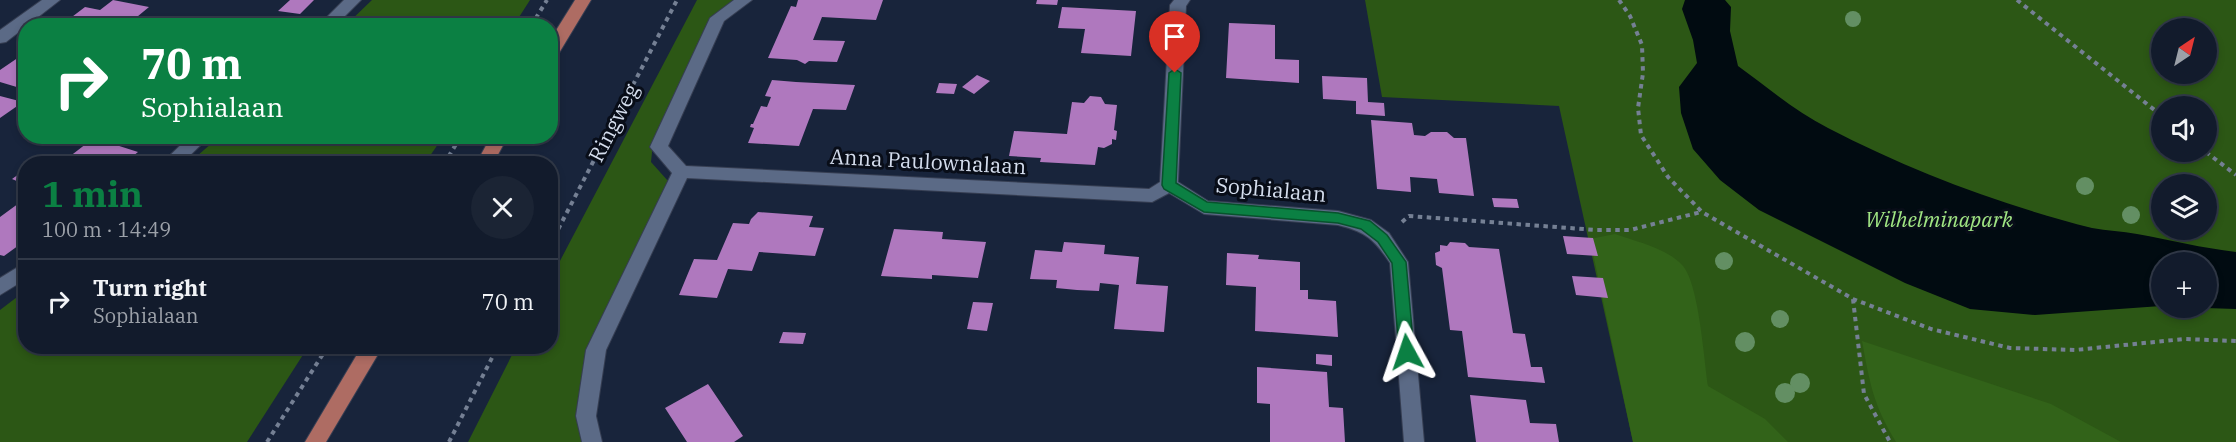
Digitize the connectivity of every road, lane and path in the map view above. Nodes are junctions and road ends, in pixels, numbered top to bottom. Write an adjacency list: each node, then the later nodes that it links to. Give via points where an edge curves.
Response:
1 (52, 0): 10 (street)
2 (353, 0): 11 (street)
3 (547, 0): 12 (path)
4 (583, 0): 15 (main road)
5 (677, 0): 24 (path, Ringweg)
6 (744, 0): 20 (street, via 718,18 659,147)
7 (1182, 0): 22 (street, via 1178,5)
8 (1619, 0): 23 (path, via 1642,45 1638,108 1641,135 1668,177)
9 (2017, 0): 16 (path)
10 (27, 18)
11 (334, 18)
12 (536, 18)
13 (18, 25): 14 (street)
14 (0, 38)
15 (558, 41)
16 (2151, 107)
17 (193, 144): 18 (street)
18 (178, 156)
19 (2217, 161): 21 (path)
20 (681, 172): 22 (street, Anna Paulownalaan, via 1152,196); 36 (street, via 596,350 586,416)
21 (2236, 176)
22 (1169, 185): 25 (street, Sophialaan, via 1204,207 1338,218 1365,225)
23 (1702, 212): 25 (path, via 1630,230 1409,216); 28 (path)
24 (558, 230)
25 (1383, 238): 37 (street, Sophialaan, via 1399,262)
26 (18, 275): 27 (street)
27 (0, 288)
28 (1853, 299): 29 (path, via 1931,329 2010,348 2075,350 2184,339); 38 (path, via 1864,394)
29 (2236, 341)
30 (323, 354): 33 (path)
31 (368, 354): 34 (main road)
32 (494, 354): 35 (path)
33 (267, 442)
34 (315, 442)
35 (449, 442)
36 (592, 442)
37 (1414, 442)
38 (1890, 442)

